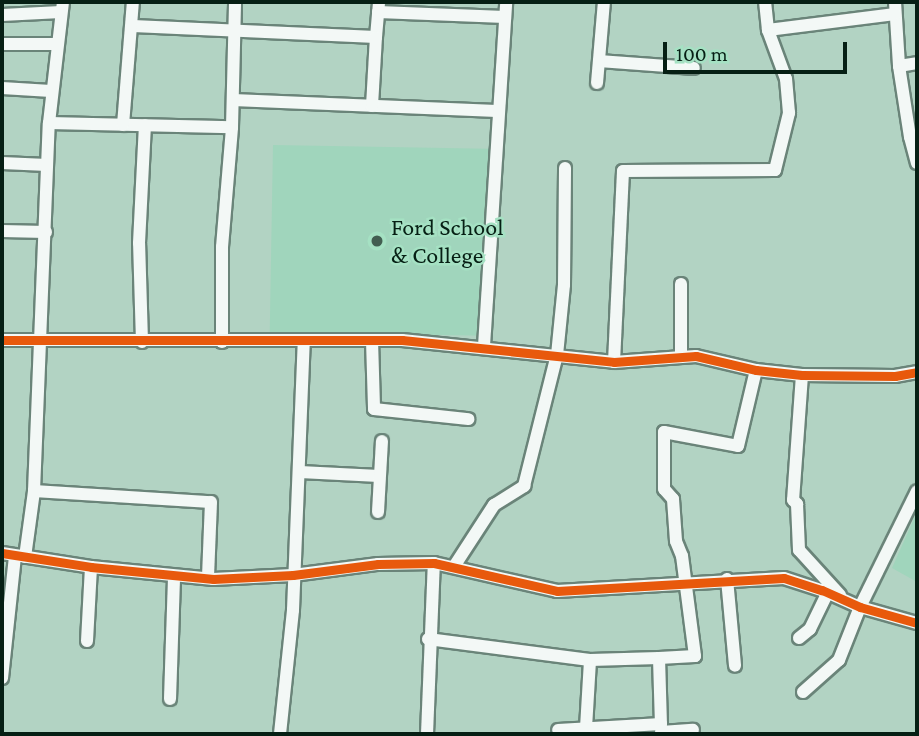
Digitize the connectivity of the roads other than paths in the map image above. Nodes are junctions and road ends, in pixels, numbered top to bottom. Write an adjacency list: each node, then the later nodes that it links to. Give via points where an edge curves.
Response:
1 (133, 2): 11 (street)
2 (236, 2): 12 (street)
3 (506, 2): 10 (street)
4 (604, 2): 17 (street)
5 (765, 2): 13 (street)
6 (62, 7): 9 (street); 16 (street)
7 (379, 7): 10 (street); 14 (street)
8 (895, 8): 13 (street); 19 (street)
9 (2, 15)
10 (505, 16): 26 (street)
11 (133, 26): 12 (street); 28 (street)
12 (235, 29): 14 (street); 24 (street)
13 (768, 30): 47 (street, via 786,79 789,113 775,170 623,171)
14 (376, 37): 25 (street)
15 (2, 44): 16 (street)
16 (57, 44): 23 (street)
17 (598, 61): 20 (street); 21 (street)
18 (917, 63): 19 (street)
19 (899, 66): 32 (street)
20 (694, 68)
21 (597, 83)
22 (2, 88): 23 (street)
23 (51, 91): 27 (street)
24 (233, 100): 25 (street); 30 (street)
25 (372, 106): 26 (street)
26 (497, 111): 44 (street)
27 (49, 124): 28 (street); 33 (street)
28 (123, 125): 29 (street)
29 (145, 125): 30 (street); 42 (street, via 139,243)
30 (232, 127): 43 (street, via 222,247)
31 (2, 163): 33 (street)
32 (917, 163)
33 (47, 165): 36 (street)
34 (565, 168): 45 (street, via 564,285)
35 (2, 231): 36 (street)
36 (46, 232): 41 (street)
37 (681, 284): 46 (street)
38 (2, 340): 41 (street)
39 (304, 340): 40 (street); 43 (street); 53 (street)
40 (372, 340): 44 (street); 51 (street, via 374,409)
41 (42, 341): 42 (street); 55 (street)
42 (142, 342): 43 (street)
43 (222, 342)
44 (484, 346): 45 (street)
45 (557, 355): 47 (street); 61 (street, via 524,486 495,505)
46 (681, 357): 47 (street); 48 (street, via 696,356)
47 (614, 362)
48 (756, 370): 50 (street); 67 (street, via 738,446 664,432 664,489 673,499)
49 (917, 372): 50 (street)
50 (802, 375): 69 (street, via 793,500 799,550)
51 (468, 419)
52 (382, 441): 54 (street)
53 (300, 472): 54 (street); 63 (street)
54 (379, 476): 57 (street)
55 (34, 491): 59 (street); 65 (street, via 211,502)
56 (917, 491): 70 (street)
57 (378, 512)
58 (2, 553): 59 (street)
59 (20, 556): 62 (street); 78 (street)
60 (434, 563): 61 (street); 63 (street, via 378,564); 73 (street)
61 (455, 565): 67 (street, via 496,579 557,590)
62 (91, 567): 64 (street); 74 (street)
63 (293, 575): 65 (street); 85 (street)
64 (173, 576): 65 (street); 80 (street)
65 (208, 578)
66 (727, 579): 67 (street); 68 (street, via 783,579); 77 (street)
67 (686, 584): 75 (street, via 695,656)
68 (828, 592): 69 (street); 72 (street, via 810,629)
69 (843, 599): 70 (street)
70 (860, 607): 71 (street); 79 (street, via 839,660)
71 (917, 623)
72 (799, 638)
73 (428, 639): 76 (street); 86 (street)
74 (87, 641)
75 (659, 658): 76 (street); 83 (street)
76 (590, 660): 81 (street)
77 (735, 666)
78 (2, 678)
79 (803, 692)
80 (170, 699)
81 (586, 728): 82 (street); 83 (street)
82 (558, 730)
83 (661, 730): 84 (street)
84 (693, 730)
85 (280, 734)
86 (427, 734)

